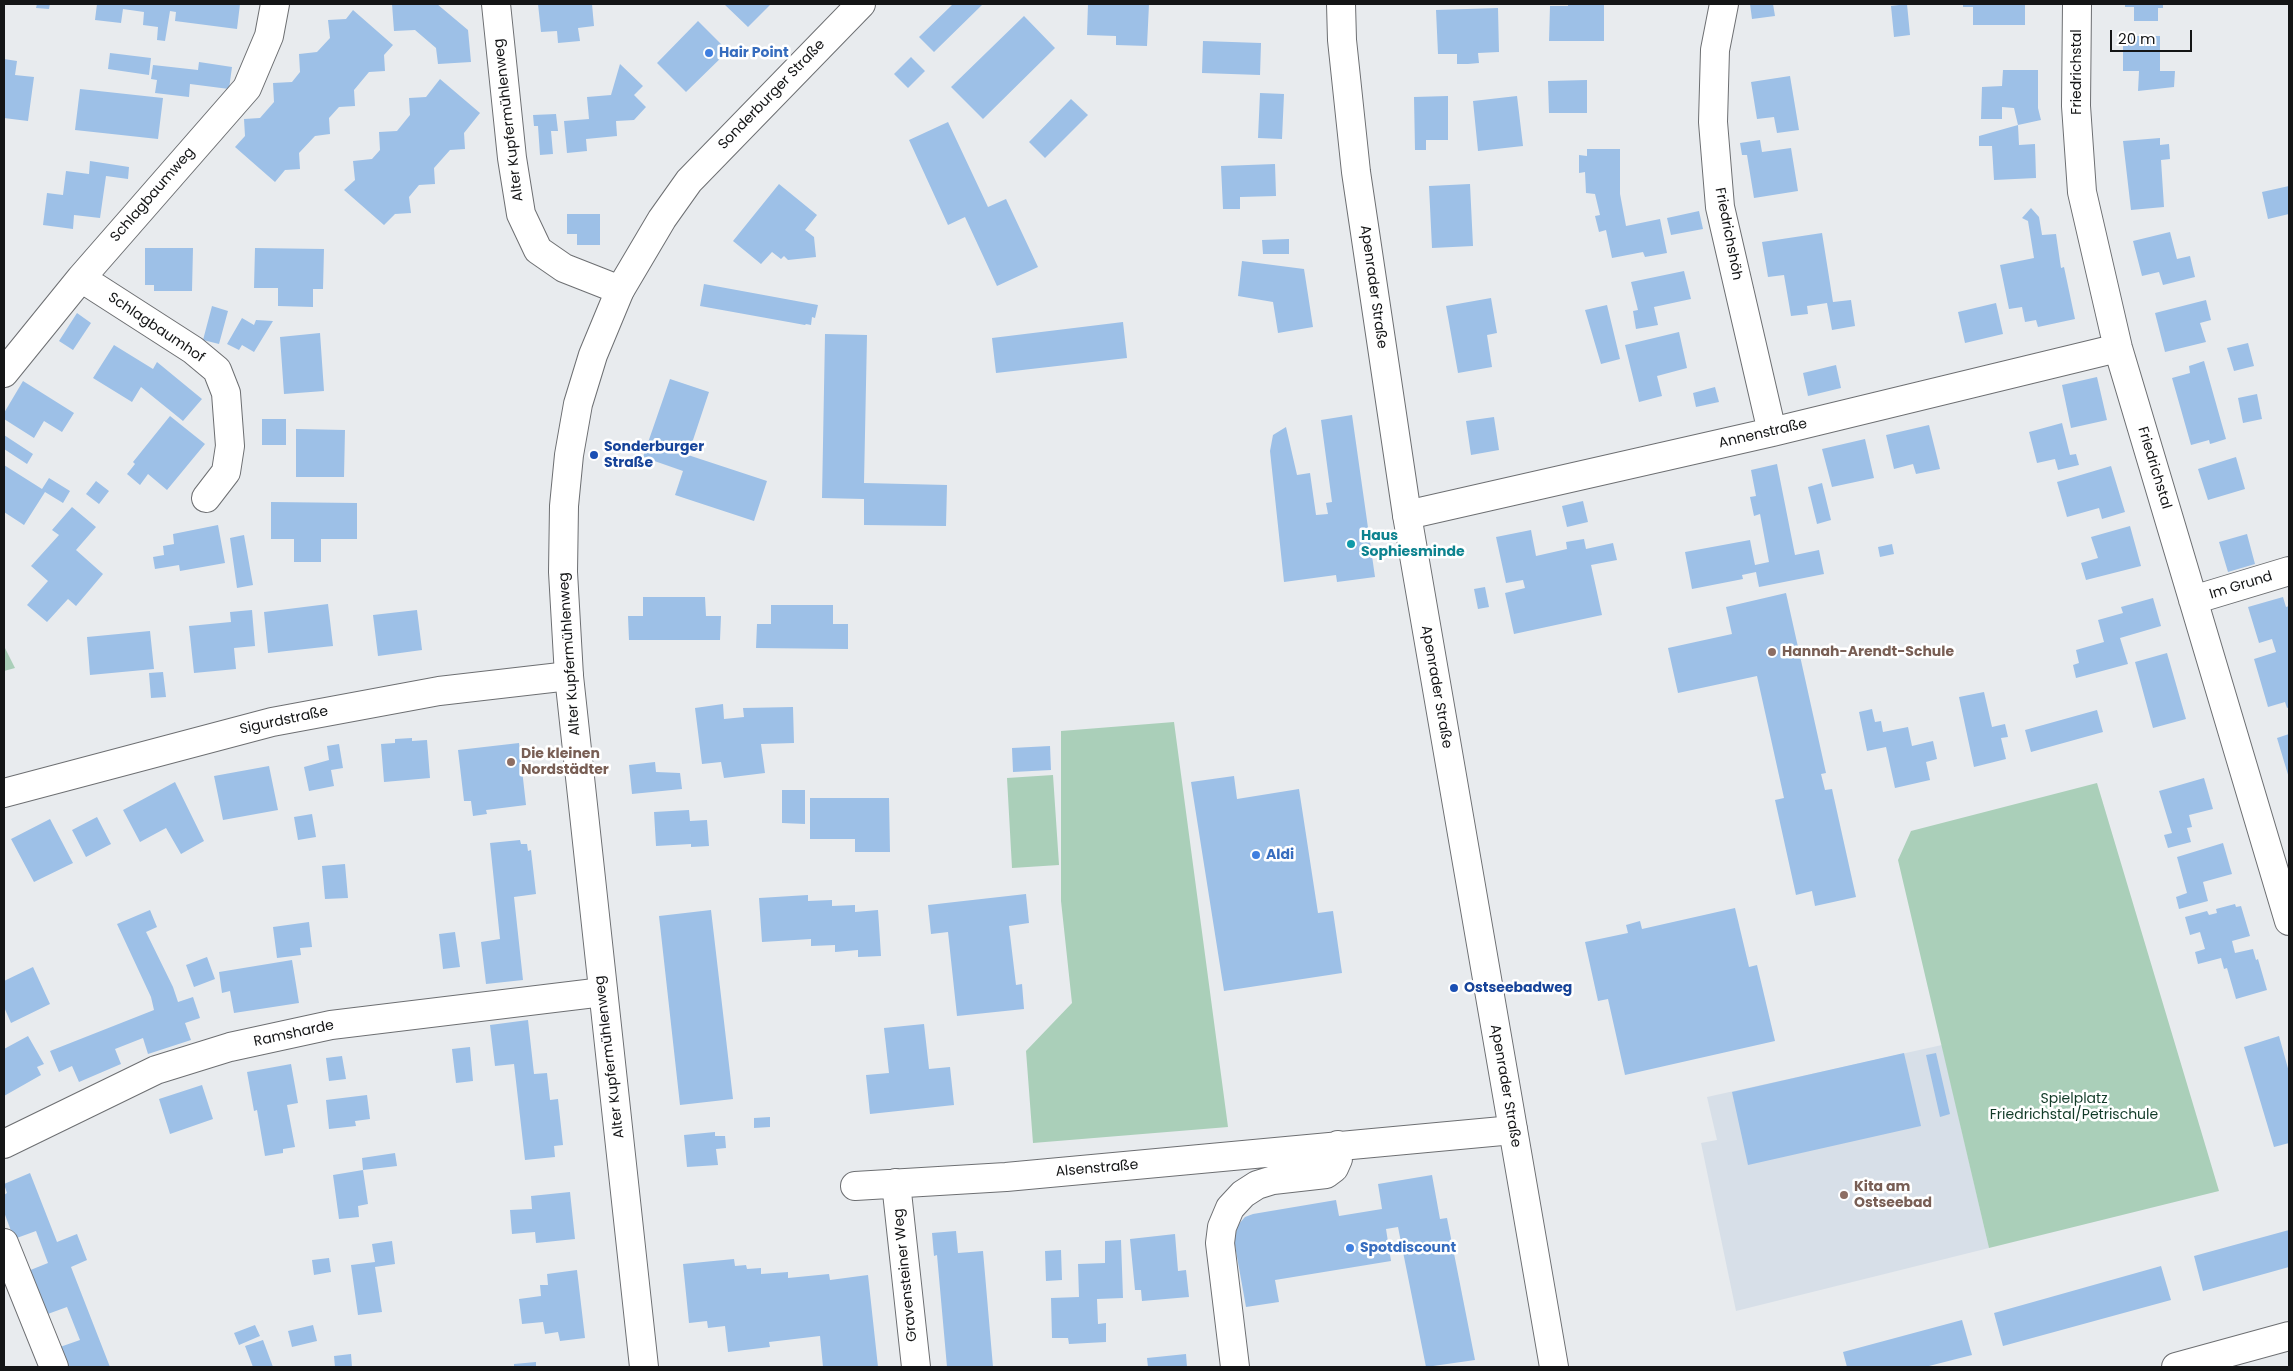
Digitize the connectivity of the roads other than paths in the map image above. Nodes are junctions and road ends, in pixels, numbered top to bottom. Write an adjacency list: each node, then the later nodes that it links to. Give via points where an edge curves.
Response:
1 (275, 4): 7 (street, Schlagbaumweg, via 269,36 247,88)
2 (496, 4): 8 (street, Alter Kupfermühlenweg, via 520,214 538,250 564,268)
3 (861, 4): 8 (street, Sonderburger Straße, via 689,181)
4 (1341, 4): 13 (street, Apenrader Straße, via 1356,172)
5 (1724, 4): 11 (street, Friedrichshöh, via 1715,50 1713,122 1720,207)
6 (2077, 4): 9 (street, Friedrichstal, via 2076,106 2082,192)
7 (81, 278): 10 (street, Schlagbaumweg); 12 (street, Schlagbaumhof, via 193,350 216,370 226,392 230,446 226,472)
8 (620, 290): 16 (street, Alter Kupfermühlenweg, via 593,355 578,404 569,455 563,572)
9 (2118, 348): 11 (street, Annenstraße); 15 (street, Friedrichstal)
10 (4, 373)
11 (1772, 432): 13 (street, Annenstraße)
12 (206, 498)
13 (1407, 516): 20 (street, Apenrader Straße)
14 (2289, 572): 15 (street, Im Grund)
15 (2193, 600): 18 (street, Friedrichstal)
16 (569, 676): 17 (street, Sigurdstraße, via 439,691 272,722); 19 (street, Alter Kupfermühlenweg)
17 (4, 793)
18 (2289, 921)
19 (603, 992): 21 (street, Ramsharde, via 331,1025 230,1047 156,1070); 28 (street, Alter Kupfermühlenweg)
20 (1513, 1130): 22 (street, Alsenstraße); 31 (street, Apenrader Straße)
21 (4, 1144)
22 (1338, 1146): 23 (street, Alsenstraße, via 1006,1177); 30 (street, via 1338,1159 1326,1174 1257,1185 1230,1208 1220,1242)
23 (896, 1183): 24 (street, Alsenstraße); 29 (street, Gravensteiner Weg)
24 (855, 1186)
25 (4, 1243): 27 (street)
26 (2289, 1336): 32 (street)
27 (54, 1367)
28 (644, 1367)
29 (916, 1367)
30 (1235, 1367)
31 (1554, 1367)
32 (2176, 1367)

